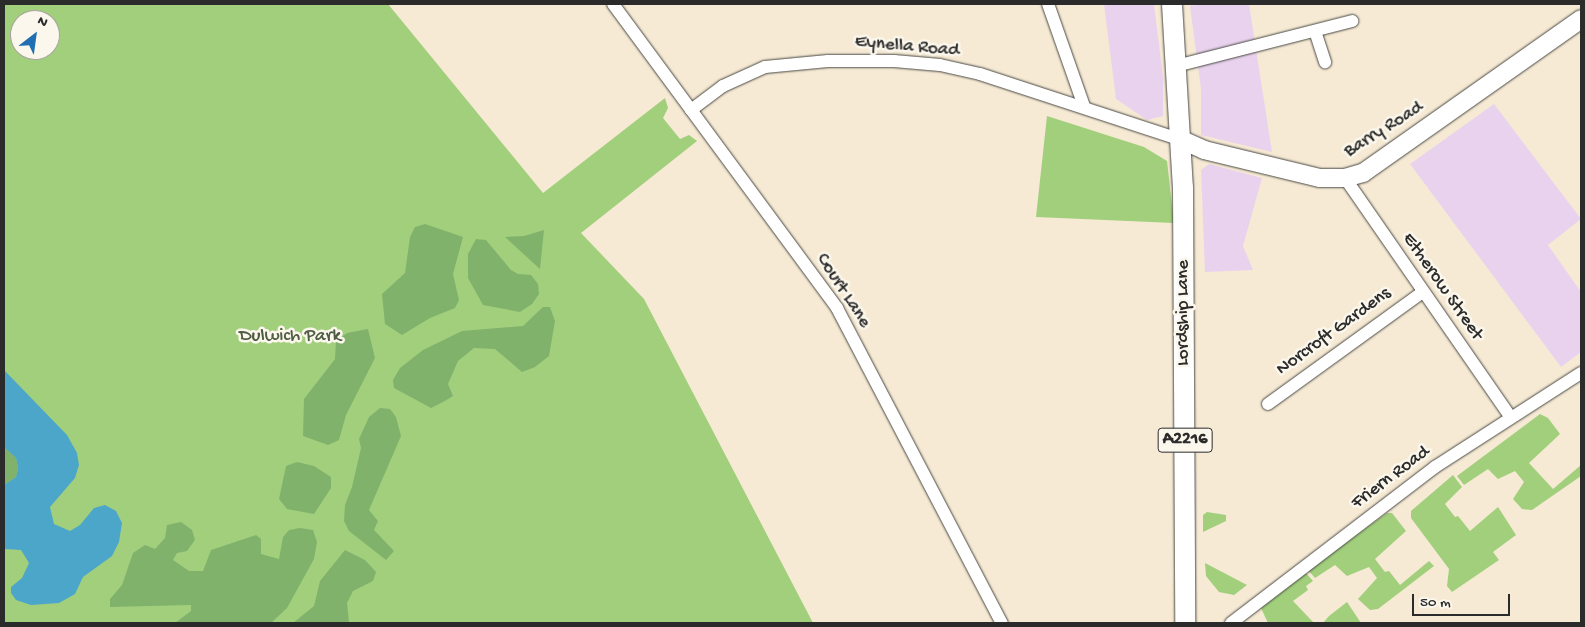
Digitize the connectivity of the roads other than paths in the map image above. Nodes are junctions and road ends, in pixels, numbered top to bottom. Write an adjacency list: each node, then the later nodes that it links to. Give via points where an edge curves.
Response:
1 (1048, 4): 9 (street)
2 (1172, 4): 8 (main road, Lordship Lane / A2216)
3 (619, 6): 10 (street, Court Lane)
4 (1581, 19): 12 (main road, Barry Road, via 1363,173)
5 (1352, 21): 6 (street)
6 (1315, 30): 7 (street); 8 (street)
7 (1325, 62)
8 (1176, 66): 11 (main road, Lordship Lane / A2216)
9 (1084, 106): 10 (street, Eynella Road, via 960,69 864,60 786,64 756,70 723,86); 11 (street, Eynella Road, via 1151,133)
10 (691, 110): 17 (street, Court Lane, via 837,308)
11 (1182, 140): 12 (main road, Barry Road, via 1204,150 1320,178); 18 (main road, Lordship Lane / A2216)
12 (1345, 178): 13 (street, Etherow Street)
13 (1423, 292): 15 (street, Norcroft Gardens); 16 (street, Etherow Street)
14 (1581, 373): 16 (street, Friern Road, via 1541,401)
15 (1268, 404)
16 (1510, 416): 19 (street, Friern Road, via 1392,498)
17 (1002, 623)
18 (1186, 623)
19 (1231, 623)

